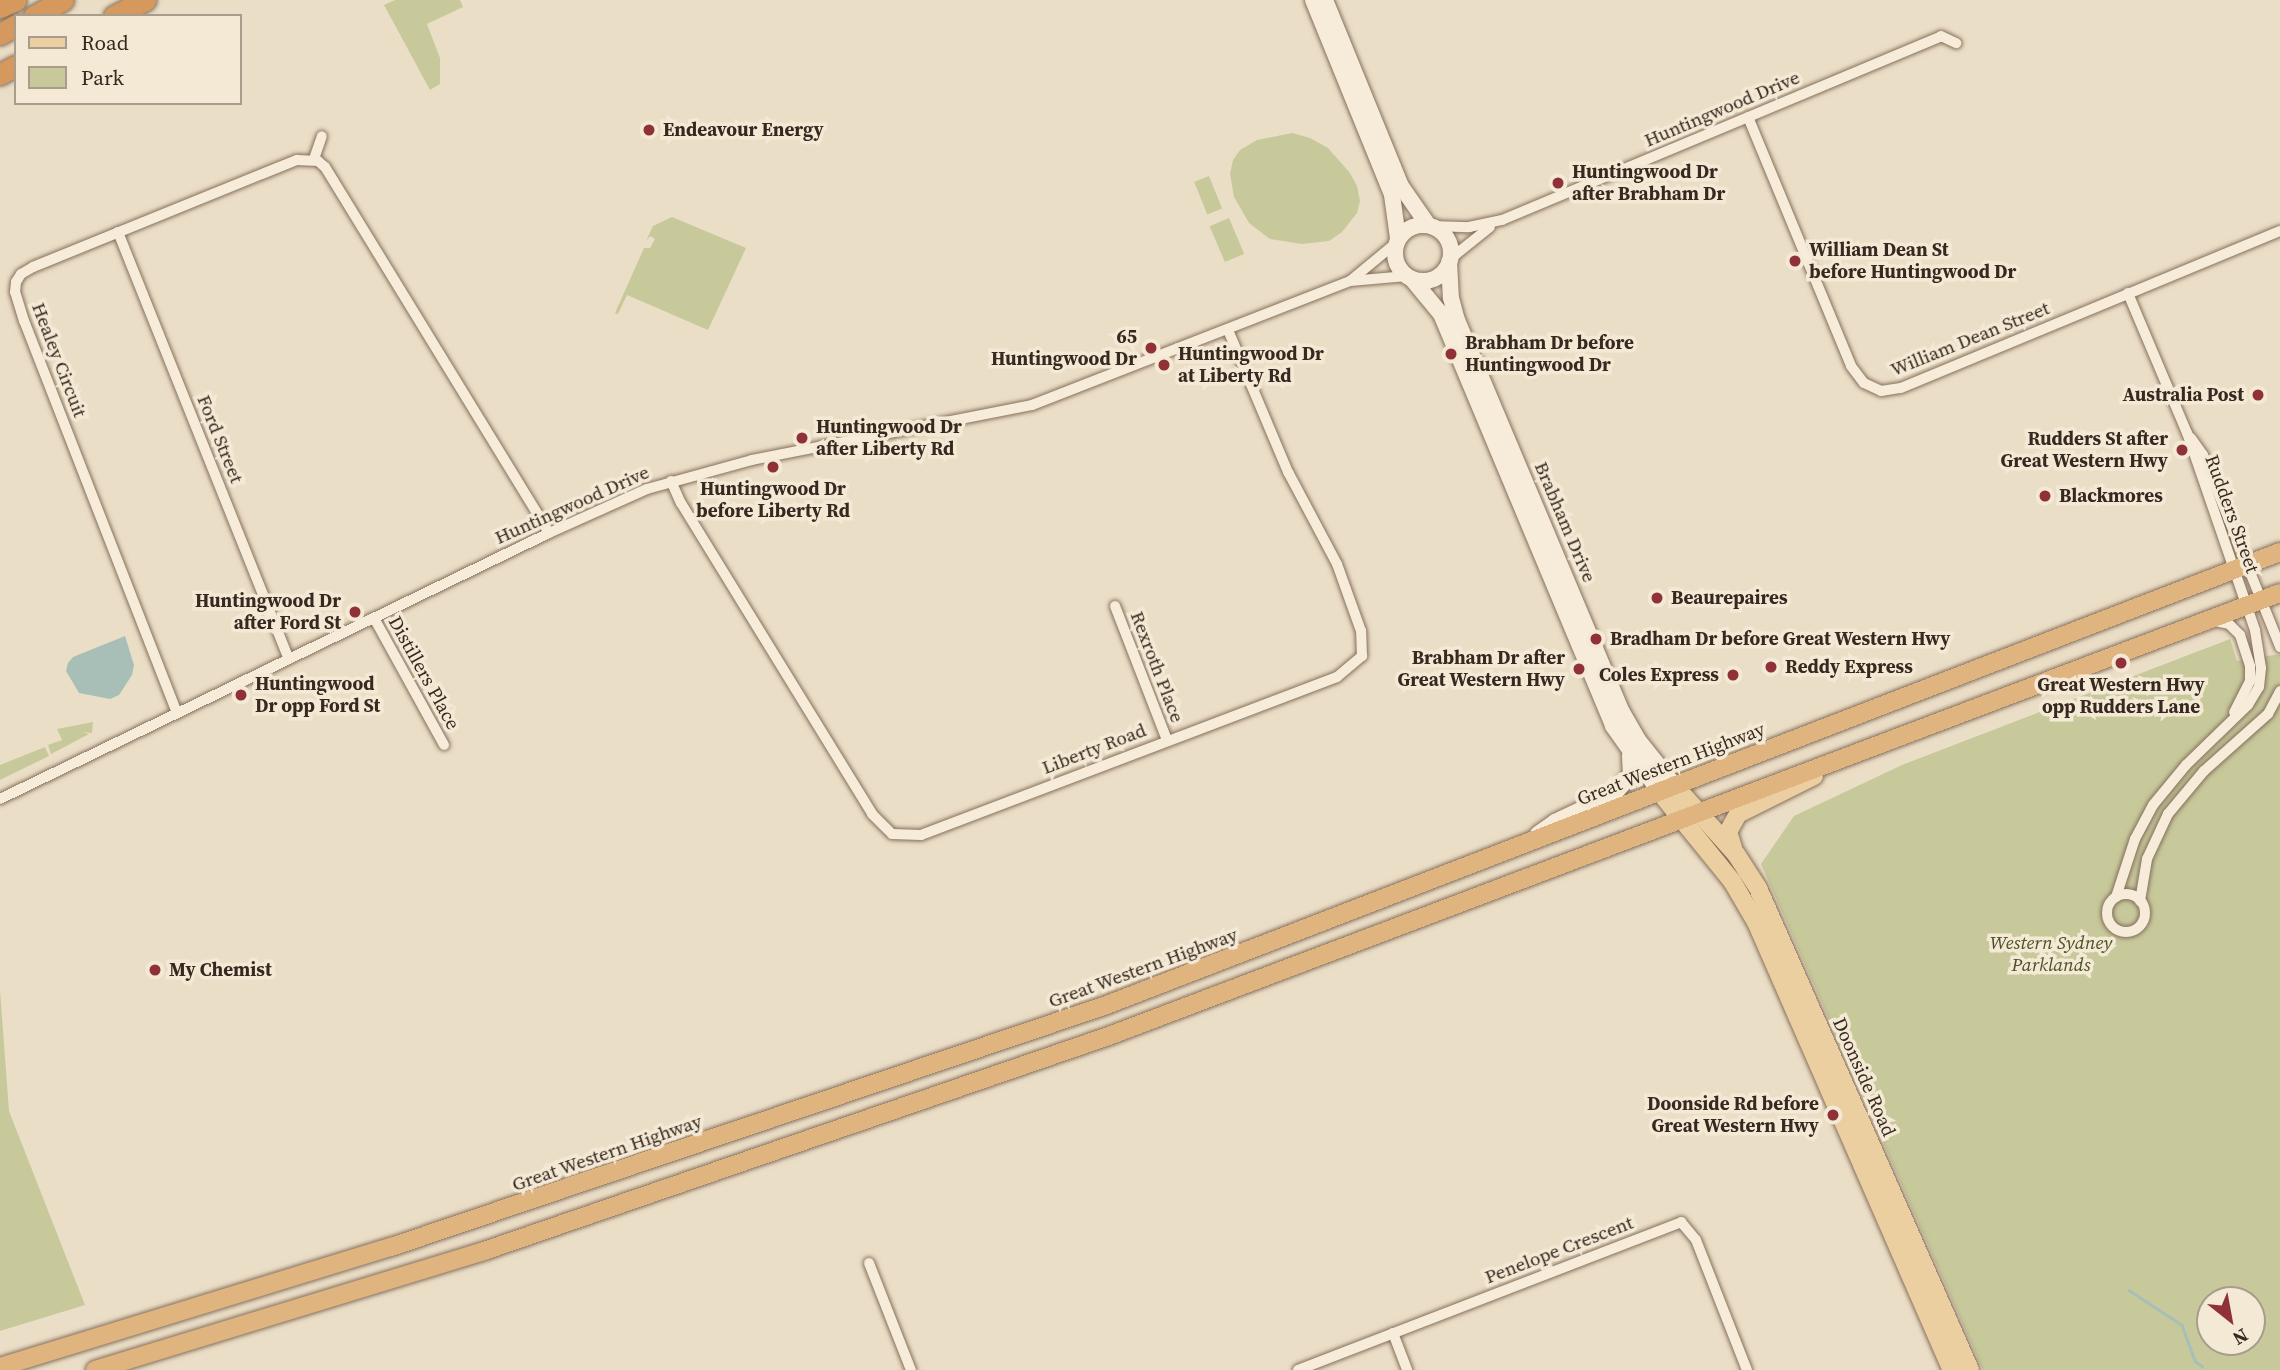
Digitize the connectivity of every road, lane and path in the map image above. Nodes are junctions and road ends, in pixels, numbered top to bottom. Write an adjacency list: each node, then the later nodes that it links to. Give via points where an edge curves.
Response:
1 (16, 0): 6 (highway)
2 (63, 0): 7 (highway)
3 (145, 0): 8 (highway)
4 (1313, 0): 17 (main road, via 1392,195)
5 (1325, 0): 14 (main road, via 1401,186)
6 (0, 7)
7 (38, 14)
8 (118, 14)
9 (1956, 43): 10 (street, Huntingwood Drive, via 1941,36)
10 (1748, 117): 13 (street, Huntingwood Drive); 21 (street, William Dean Street, via 1847,359 1870,387 1900,388)
11 (322, 136): 12 (street)
12 (314, 159): 16 (street, Healey Circuit, via 297,160); 24 (street, via 325,167)
13 (1502, 220): 14 (street, Huntingwood Drive, via 1469,227); 18 (street, Huntingwood Drive)
14 (1430, 225): 17 (main road, via 1411,227); 18 (main road, via 1447,239)
15 (2280, 231): 21 (street, William Dean Street)
16 (118, 232): 33 (street, Ford Street); 35 (street, Healey Circuit, via 27,270 16,282 15,292)
17 (1397, 240): 19 (main road, via 1396,261); 20 (street, Huntingwood Drive)
18 (1450, 260): 19 (main road, via 1434,278); 41 (main road, Brabham Drive, via 1457,320 1622,712)
19 (1410, 278): 20 (street, Huntingwood Drive); 40 (main road, Brabham Drive, via 1441,314 1613,726)
20 (1350, 281): 22 (street, Huntingwood Drive)
21 (2129, 293): 26 (street, Rudders Street, via 2187,433 2203,455)
22 (1228, 330): 23 (street, Huntingwood Drive, via 1032,405); 36 (street, Liberty Road, via 1288,472 1337,564 1361,631 1362,656 1337,677)
23 (671, 481): 24 (street, Huntingwood Drive); 36 (street, Liberty Road, via 872,814 892,834 910,837 930,832)
24 (549, 533): 30 (street, Huntingwood Drive)
25 (2280, 552): 26 (highway, Great Western Highway)
26 (2241, 567): 28 (street, Rudders Street); 28 (street, Rudders Street); 41 (highway, Great Western Highway)
27 (2280, 593): 28 (highway)
28 (2254, 603): 31 (highway); 32 (street); 37 (street, via 2259,687 2248,705)
29 (1115, 606): 36 (street, Rexroth Place)
30 (374, 618): 33 (street, Huntingwood Drive); 38 (street, Distillers Place)
31 (2205, 622): 37 (street, via 2225,622 2234,628 2250,666 2250,681 2241,703); 39 (highway)
32 (2280, 647)
33 (289, 659): 35 (street, Huntingwood Drive)
34 (2280, 691): 48 (street, via 2268,714 2204,771 2168,814 2147,859)
35 (177, 713): 42 (street, Huntingwood Drive)
36 (1167, 740)
37 (2208, 744): 47 (street, via 2171,781 2144,821)
38 (444, 745)
39 (1860, 752): 43 (highway); 46 (main road, via 1738,814 1728,832)
40 (1630, 755): 41 (main road, Brabham Drive); 45 (main road, via 1631,775 1614,793 1555,822)
41 (1666, 788): 43 (main road, Doonside Road); 44 (main road, Doonside Road); 45 (highway, Great Western Highway)
42 (0, 799)
43 (1699, 813): 44 (highway); 46 (main road, Doonside Road)
44 (1682, 820): 50 (highway, via 1106,1037); 59 (main road, Doonside Road, via 1732,881 1756,922)
45 (1531, 840): 49 (highway, Great Western Highway, via 1104,1006)
46 (1736, 854): 60 (main road, Doonside Road, via 1758,888)
47 (2116, 897): 48 (street, via 2131,895); 48 (street, via 2108,916 2112,926 2122,931 2133,931 2143,922)
48 (2140, 901)
49 (474, 1220): 50 (highway); 53 (highway, Great Western Highway)
50 (484, 1251): 54 (highway)
51 (869, 1263): 55 (street)
52 (1393, 1333): 56 (street, Penelope Crescent); 57 (street); 58 (street, Penelope Crescent, via 1681,1222 1696,1240)
53 (0, 1367)
54 (95, 1370)
55 (911, 1370)
56 (1297, 1370)
57 (1407, 1370)
58 (1747, 1370)
59 (1952, 1370)
60 (1970, 1370)

